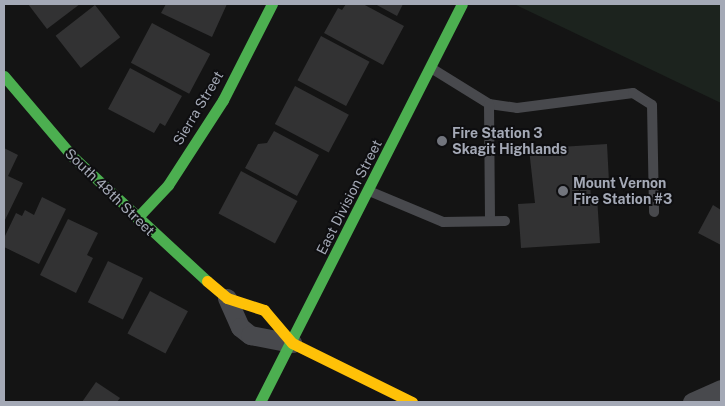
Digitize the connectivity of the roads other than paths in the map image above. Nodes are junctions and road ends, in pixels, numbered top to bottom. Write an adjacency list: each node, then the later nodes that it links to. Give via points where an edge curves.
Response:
1 (272, 4): 8 (street, Sierra Street, via 223,100 168,185)
2 (462, 4): 3 (street, East Division Street)
3 (430, 68): 5 (lane); 6 (street, East Division Street)
4 (4, 77): 8 (street, South 48th Street, via 73,158)
5 (489, 104): 7 (lane, via 517,108 633,93 652,105); 9 (lane)
6 (368, 191): 9 (lane, via 443,222); 12 (street, East Division Street)
7 (654, 212)
8 (137, 218): 11 (street, South 48th Street)
9 (490, 221): 10 (lane)
10 (504, 221)
11 (227, 298): 12 (street, South 48th Street, via 264,310); 12 (street, South 48th Street, via 240,327 250,335)
12 (292, 343): 14 (street, East Division Street); 15 (street)
13 (721, 388): 16 (street)
14 (260, 402)
15 (412, 402)
16 (692, 402)

